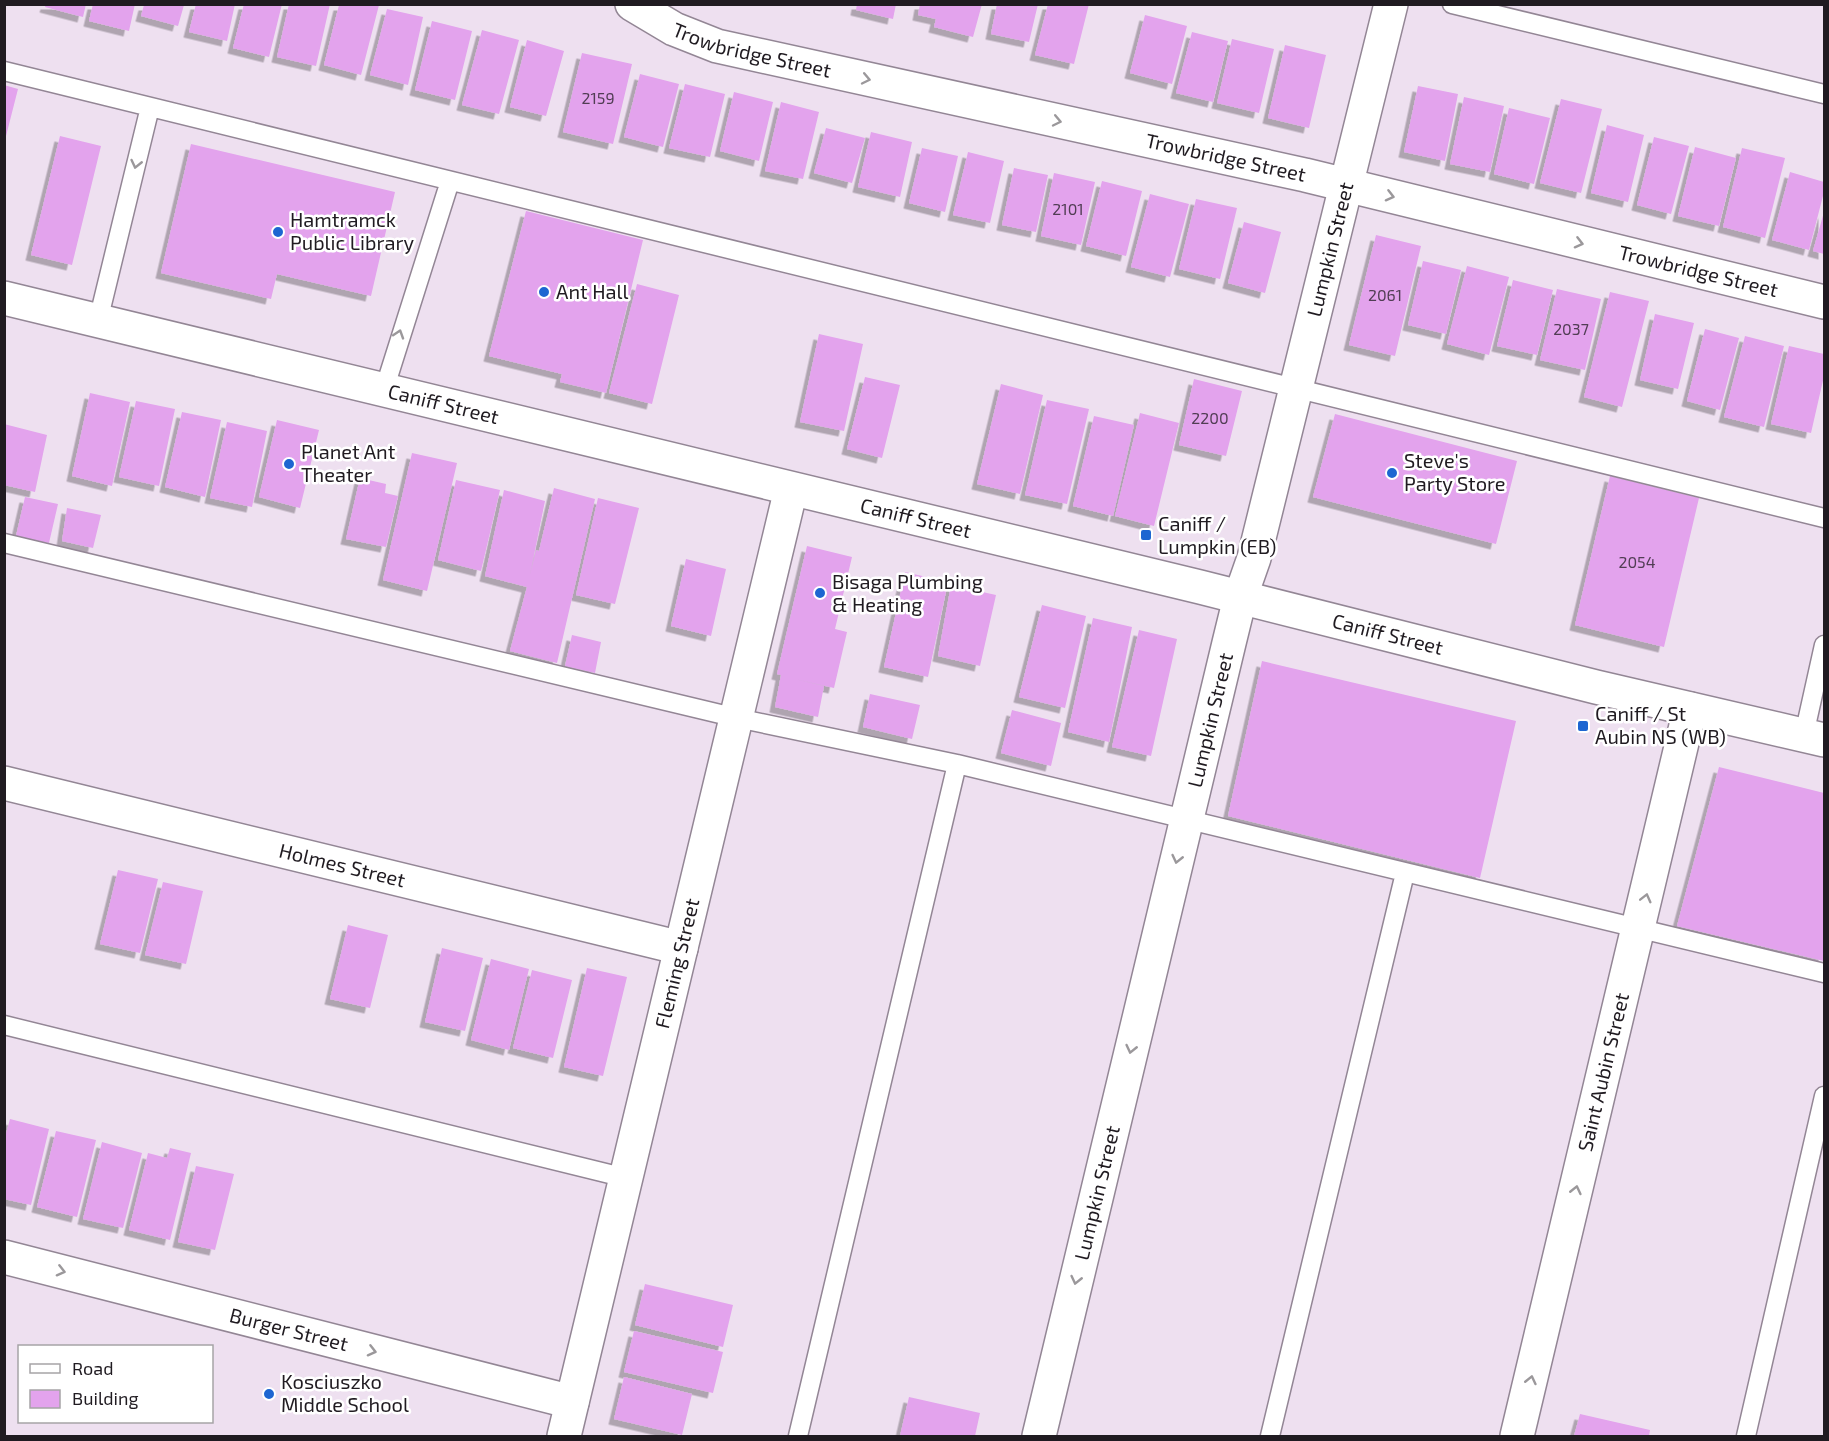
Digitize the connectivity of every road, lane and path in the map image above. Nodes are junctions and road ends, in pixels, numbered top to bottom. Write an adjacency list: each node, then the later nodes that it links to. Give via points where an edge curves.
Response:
1 (632, 4): 8 (street, Trowbridge Street, one-way to 8, via 674,29 717,46)
2 (1391, 4): 8 (street, Lumpkin Street)
3 (1452, 4): 5 (lane)
4 (4, 71): 6 (lane)
5 (1824, 94)
6 (150, 107): 7 (lane); 11 (lane, one-way to 11)
7 (450, 181): 12 (lane); 13 (lane, one-way to 7)
8 (1345, 185): 10 (street, Trowbridge Street, one-way to 10); 12 (street, Lumpkin Street)
9 (4, 298): 11 (street, Caniff Street)
10 (1824, 302)
11 (98, 321): 13 (street, Caniff Street)
12 (1296, 389): 15 (lane); 17 (street, Lumpkin Street, via 1254,558)
13 (384, 390): 14 (street, Caniff Street)
14 (792, 489): 17 (street, Caniff Street); 20 (street, Fleming Street)
15 (1824, 518)
16 (4, 543): 20 (lane)
17 (1240, 598): 19 (street, Caniff Street); 24 (street, Lumpkin Street)
18 (1824, 645): 21 (lane)
19 (1690, 709): 21 (street, Caniff Street); 26 (street, Saint Aubin Street, one-way to 19)
20 (736, 718): 22 (lane); 27 (street, Fleming Street)
21 (1814, 738)
22 (957, 764): 24 (lane); 35 (lane)
23 (4, 783): 27 (street, Holmes Street)
24 (1186, 819): 25 (lane); 36 (street, Lumpkin Street, one-way to 36)
25 (1405, 873): 26 (lane); 37 (lane)
26 (1639, 929): 28 (lane); 38 (street, Saint Aubin Street, one-way to 26)
27 (681, 948): 31 (street, Fleming Street)
28 (1824, 973)
29 (4, 1025): 31 (lane)
30 (1824, 1096): 39 (lane)
31 (626, 1178): 33 (street, Fleming Street)
32 (4, 1257): 33 (street, Burger Street, one-way to 33)
33 (572, 1402): 34 (street, Fleming Street)
34 (564, 1437)
35 (798, 1437)
36 (1039, 1437)
37 (1270, 1437)
38 (1517, 1437)
39 (1746, 1437)

